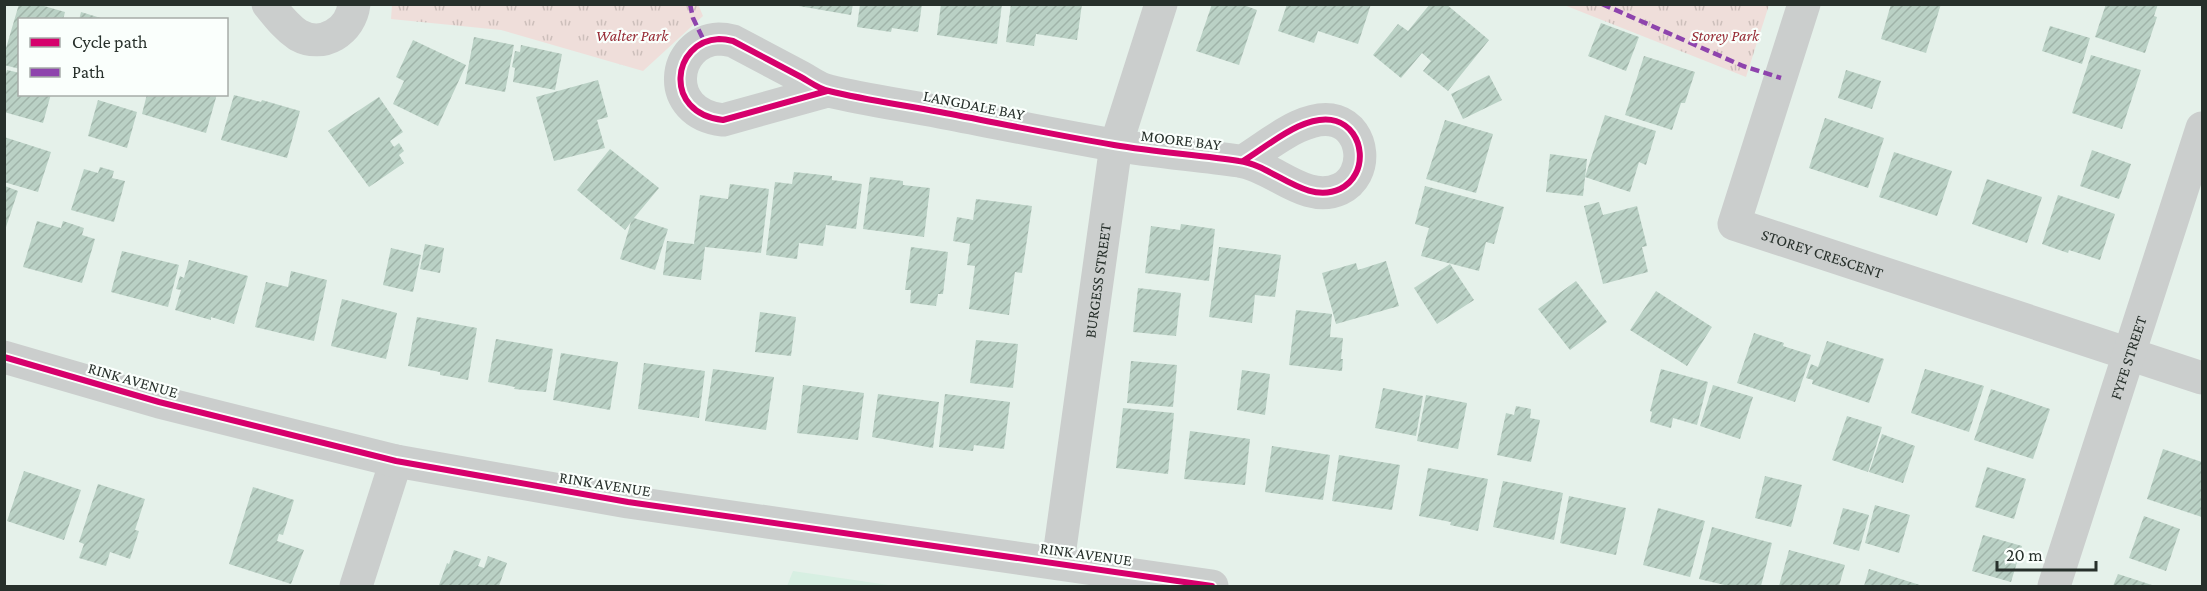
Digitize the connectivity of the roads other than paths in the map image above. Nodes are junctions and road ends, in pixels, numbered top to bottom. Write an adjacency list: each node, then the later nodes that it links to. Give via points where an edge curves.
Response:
1 (268, 4): 2 (street, via 300,36 313,39 338,34 353,14)
2 (354, 4)
3 (1161, 4): 7 (street, BURGESS STREET)
4 (1804, 4): 9 (street, STOREY CRESCENT, via 1734,224)
5 (826, 91): 7 (street, LANGDALE BAY)
6 (2202, 128): 9 (street, FYFE STREET)
7 (1116, 145): 8 (street, MOORE BAY); 13 (street, BURGESS STREET)
8 (1243, 161)
9 (2128, 356): 11 (street); 16 (street, FYFE STREET)
10 (4, 357): 12 (street, RINK AVENUE, via 159,402)
11 (2202, 378)
12 (396, 461): 13 (street, RINK AVENUE, via 628,502); 14 (street)
13 (1058, 563): 15 (street, RINK AVENUE)
14 (356, 586)
15 (1212, 586)
16 (2054, 586)

